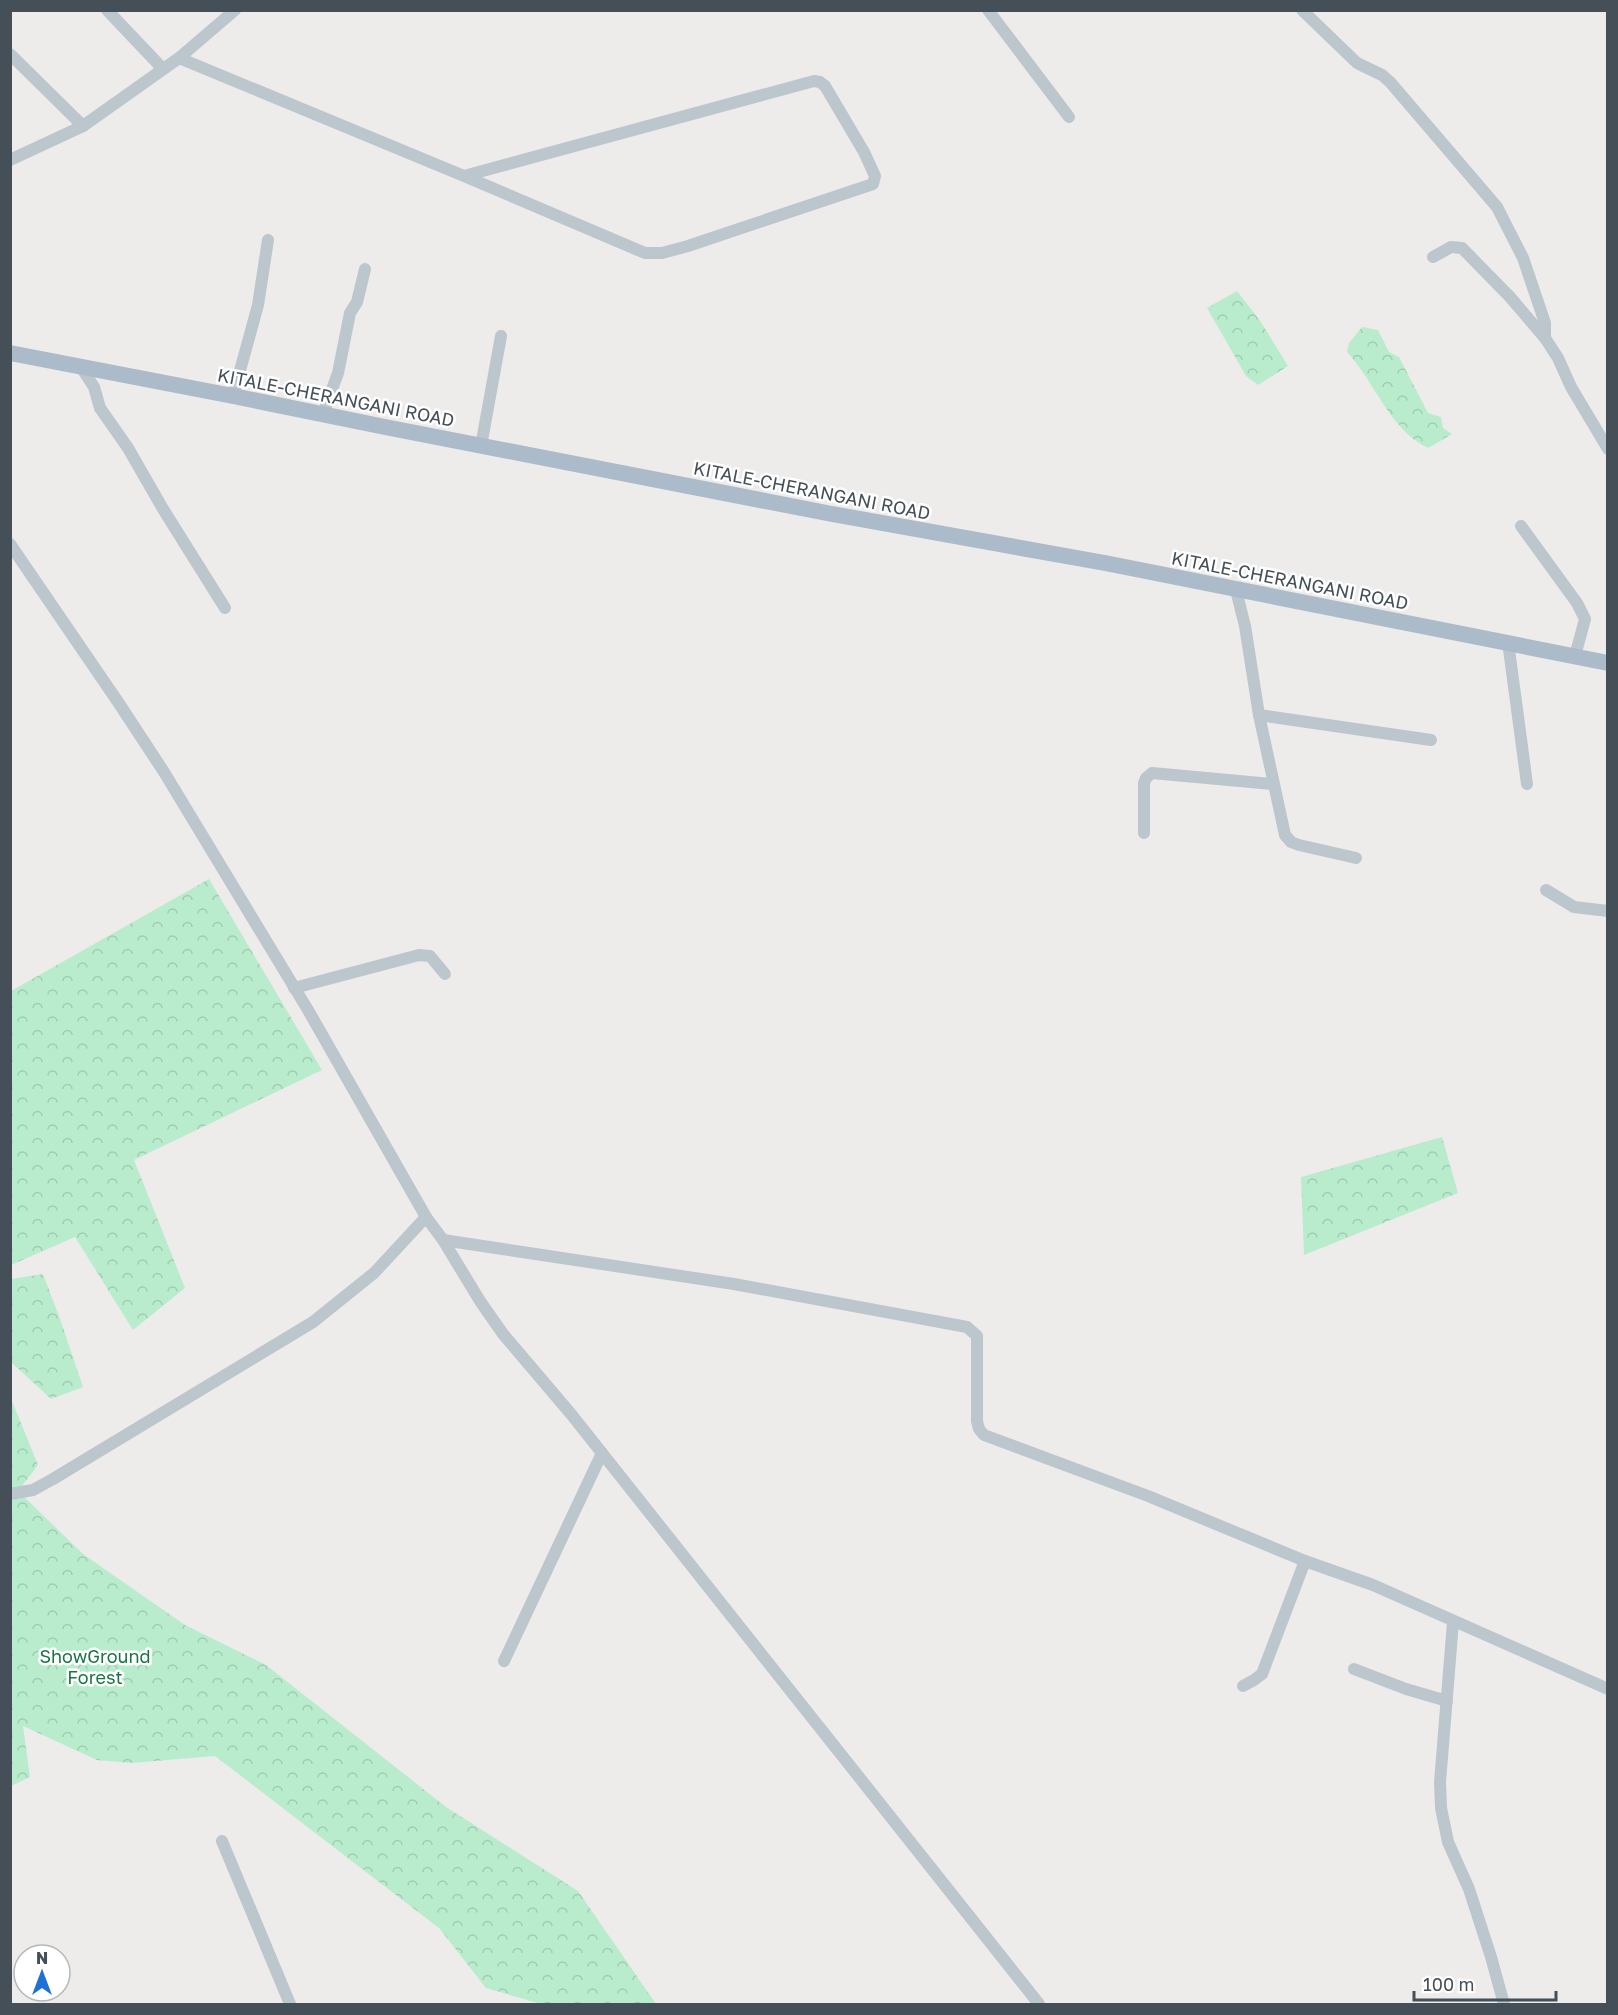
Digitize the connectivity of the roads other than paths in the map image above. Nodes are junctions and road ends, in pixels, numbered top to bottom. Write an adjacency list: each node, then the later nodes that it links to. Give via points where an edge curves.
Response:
1 (107, 10): 7 (street)
2 (235, 10): 6 (street)
3 (988, 10): 8 (street)
4 (1302, 10): 16 (street, via 1357,63 1390,82 1497,207 1523,258 1545,323)
5 (10, 54): 9 (street)
6 (179, 58): 7 (street); 11 (street)
7 (163, 69): 9 (street)
8 (1069, 117)
9 (83, 126): 10 (street)
10 (10, 160)
11 (464, 176): 11 (street, via 814,81 825,86 875,176 873,184 653,254)
12 (268, 240): 19 (street, via 258,305)
13 (1433, 258): 16 (street, via 1451,247 1462,248)
14 (365, 269): 20 (street, via 357,302 351,309 338,373)
15 (501, 336): 21 (street)
16 (1545, 338): 22 (street)
17 (10, 353): 18 (main road, KITALE-CHERANGANI ROAD)
18 (81, 367): 19 (main road, KITALE-CHERANGANI ROAD); 26 (street, via 94,387 100,408)
19 (233, 396): 20 (main road, KITALE-CHERANGANI ROAD)
20 (323, 414): 21 (main road, KITALE-CHERANGANI ROAD)
21 (481, 446): 25 (main road, KITALE-CHERANGANI ROAD)
22 (1608, 449)
23 (1521, 526): 28 (street, via 1586,619)
24 (10, 544): 39 (street, via 164,772)
25 (1236, 590): 27 (main road, KITALE-CHERANGANI ROAD); 30 (street)
26 (225, 608)
27 (1508, 642): 28 (main road, KITALE-CHERANGANI ROAD); 33 (street)
28 (1575, 656): 29 (main road, KITALE-CHERANGANI ROAD)
29 (1608, 663)
30 (1259, 715): 31 (street); 32 (street)
31 (1431, 740)
32 (1273, 784): 34 (street, via 1152,773 1144,783); 35 (street, via 1287,838 1299,845)
33 (1527, 784)
34 (1144, 833)
35 (1356, 858)
36 (1546, 890): 37 (street, via 1574,907)
37 (1608, 911)
38 (445, 974): 39 (street, via 429,956 419,955)
39 (294, 988): 40 (street)
40 (426, 1217): 41 (street); 43 (street, via 374,1273 313,1322 53,1479 33,1490)
41 (443, 1240): 42 (street, via 503,1334); 44 (street, via 734,1284 967,1328 977,1336 977,1421 984,1435)
42 (602, 1453): 46 (street); 53 (street)
43 (10, 1494)
44 (1305, 1560): 45 (street, via 1373,1585); 48 (street, via 1262,1674)
45 (1453, 1622): 49 (street); 50 (street)
46 (504, 1661)
47 (1354, 1669): 50 (street)
48 (1243, 1686)
49 (1608, 1689)
50 (1447, 1701): 54 (street, via 1441,1808 1448,1842 1469,1889)
51 (222, 1841): 52 (street)
52 (290, 2004)
53 (1039, 2004)
54 (1504, 2004)

